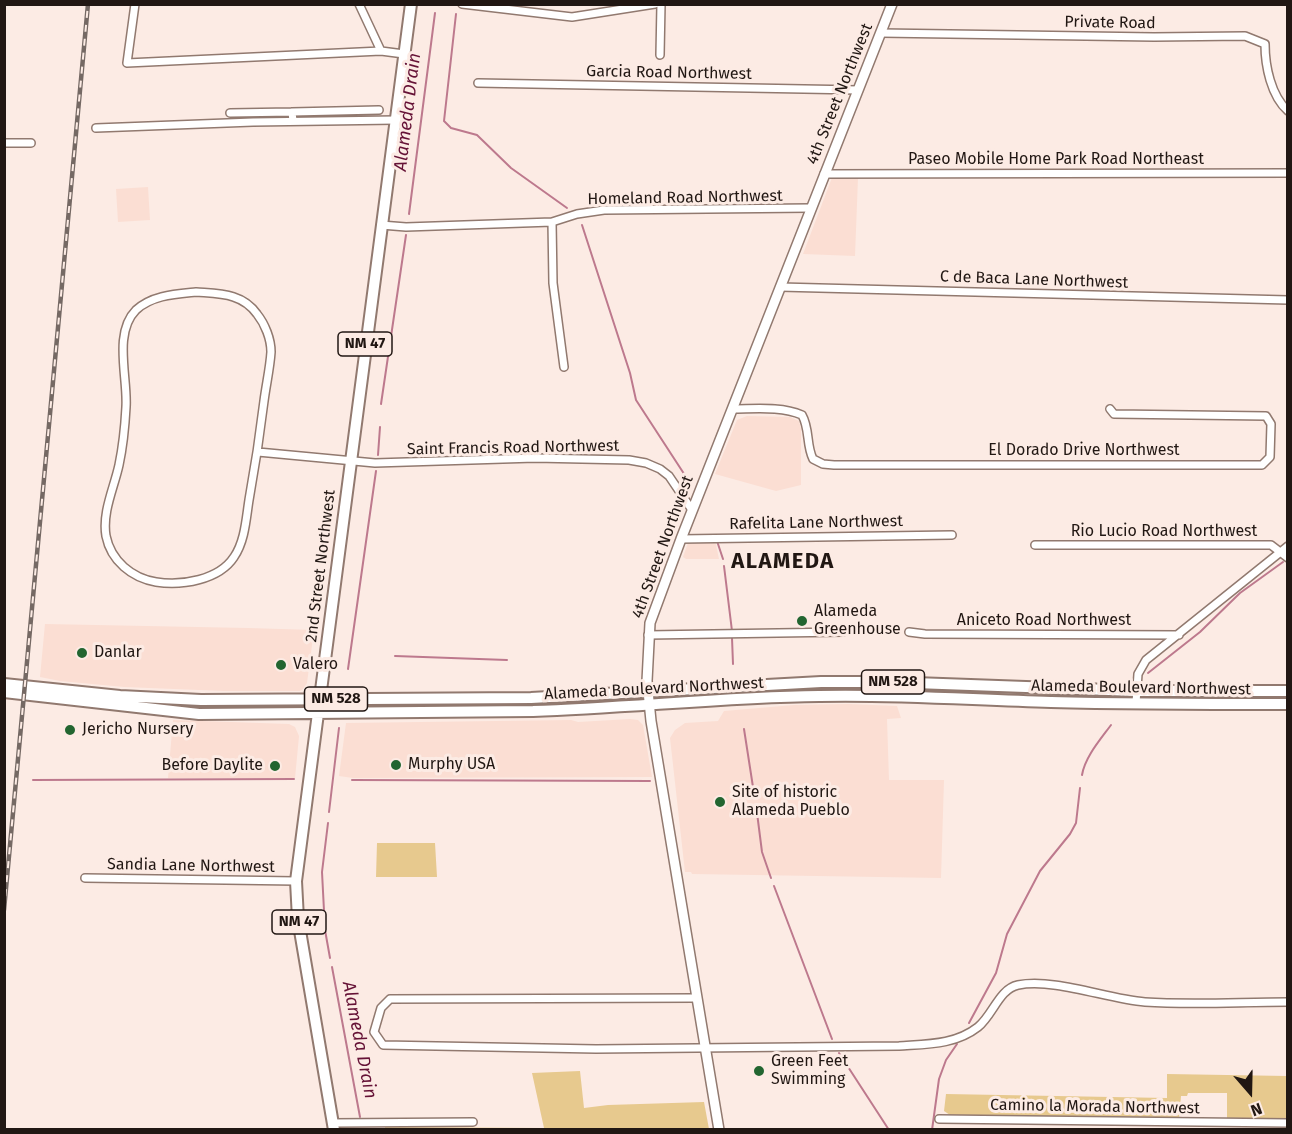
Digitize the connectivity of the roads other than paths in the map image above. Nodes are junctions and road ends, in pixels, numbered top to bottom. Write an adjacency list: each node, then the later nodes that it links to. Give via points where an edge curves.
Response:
1 (135, 4): 9 (street, via 127,63)
2 (359, 4): 9 (street)
3 (411, 4): 10 (main road, 2nd Street Northwest / NM 47)
4 (462, 4): 5 (street, via 572,17)
5 (655, 4)
6 (661, 4): 11 (street)
7 (892, 4): 8 (main road, 4th Street Northwest)
8 (881, 33): 13 (main road, 4th Street Northwest); 15 (street, Private Road, via 1245,36 1265,44 1265,62 1278,103)
9 (381, 51): 10 (street)
10 (404, 54): 18 (main road, 2nd Street Northwest / NM 47)
11 (660, 55)
12 (478, 83): 13 (street, Garcia Road Northwest)
13 (858, 90): 24 (main road, 4th Street Northwest)
14 (379, 110): 16 (street)
15 (1287, 111)
16 (292, 112): 17 (street); 19 (street)
17 (230, 113)
18 (396, 120): 19 (street); 27 (main road, 2nd Street Northwest / NM 47)
19 (292, 121): 20 (street)
20 (96, 128)
21 (4, 143): 22 (street)
22 (31, 143)
23 (1287, 173): 24 (street, Paseo Mobile Home Park Road Northeast)
24 (824, 174): 25 (main road, 4th Street Northwest)
25 (811, 208): 26 (street, Homeland Road Northwest, via 604,210); 28 (main road, 4th Street Northwest)
26 (552, 222): 27 (street, Homeland Road Northwest); 30 (street, via 553,283)
27 (381, 225): 34 (main road, 2nd Street Northwest / NM 47)
28 (780, 287): 29 (street, C de Baca Lane Northwest); 31 (main road, 4th Street Northwest)
29 (1287, 300)
30 (564, 367)
31 (732, 409): 32 (street, El Dorado Drive Northwest, via 772,409 802,415 813,459 834,465 1262,465 1270,457 1271,424 1266,417 1114,414); 35 (main road, 4th Street Northwest)
32 (1110, 409)
33 (258, 452): 33 (street, via 271,351 268,333 258,315 246,302 230,295 196,292 149,301 135,310 124,336 122,355 126,405 120,463 105,515 106,534 115,559 139,577 157,582 186,582 222,570 242,543); 34 (street, Saint Francis Road Northwest)
34 (349, 462): 35 (street, Saint Francis Road Northwest, via 629,460 646,463 669,476); 52 (main road, 2nd Street Northwest / NM 47)
35 (692, 510): 37 (main road, 4th Street Northwest)
36 (952, 535): 37 (street, Rafelita Lane Northwest)
37 (681, 538): 45 (main road, 4th Street Northwest)
38 (1035, 545): 40 (street, Rio Lucio Road Northwest, via 1271,545)
39 (1287, 546): 40 (street)
40 (1279, 552): 41 (street, Rio Lucio Road Northwest); 44 (street)
41 (1287, 558)
42 (843, 632): 45 (street)
43 (909, 632): 44 (street, Aniceto Road Northwest)
44 (1179, 634): 48 (street, via 1146,660 1138,674)
45 (648, 635): 51 (main road, 4th Street Northwest)
46 (4, 684): 47 (main road, NM 528)
47 (25, 690): 50 (main road, NM 528); 52 (main road, Alameda Boulevard Northwest / NM 528, via 201,700); 56 (main road, Alameda Boulevard Northwest / NM 528, via 199,714)
48 (1137, 691): 49 (main road, Alameda Boulevard Northwest / NM 528); 51 (main road, Alameda Boulevard Northwest / NM 528, via 856,682 757,684); 53 (street)
49 (1287, 691)
50 (4, 692)
51 (648, 693): 52 (main road, Alameda Boulevard Northwest / NM 528); 55 (main road, 4th Street Northwest)
52 (320, 699): 56 (main road, 2nd Street Northwest / NM 47)
53 (1136, 703): 54 (main road, Alameda Boulevard Northwest / NM 528); 55 (main road, Alameda Boulevard Northwest / NM 528, via 879,695 756,697)
54 (1287, 704)
55 (649, 705): 56 (main road, Alameda Boulevard Northwest / NM 528); 59 (main road, 4th Street Northwest)
56 (318, 714): 58 (main road, 2nd Street Northwest / NM 47)
57 (85, 878): 58 (street, Sandia Lane Northwest)
58 (296, 881): 65 (main road, 2nd Street Northwest / NM 47, via 298,919)
59 (696, 998): 61 (main road, 4th Street Northwest); 61 (street, via 390,999 381,1008 374,1032 383,1045 596,1049)
60 (1287, 1002): 61 (street, via 1143,1002 1055,986 1022,985 1008,989 978,1027 946,1043 717,1049)
61 (705, 1046): 66 (main road, 4th Street Northwest)
62 (939, 1119): 64 (street, Camino la Morada Northwest)
63 (473, 1122): 65 (street)
64 (1287, 1123)
65 (334, 1126)
66 (719, 1130)

